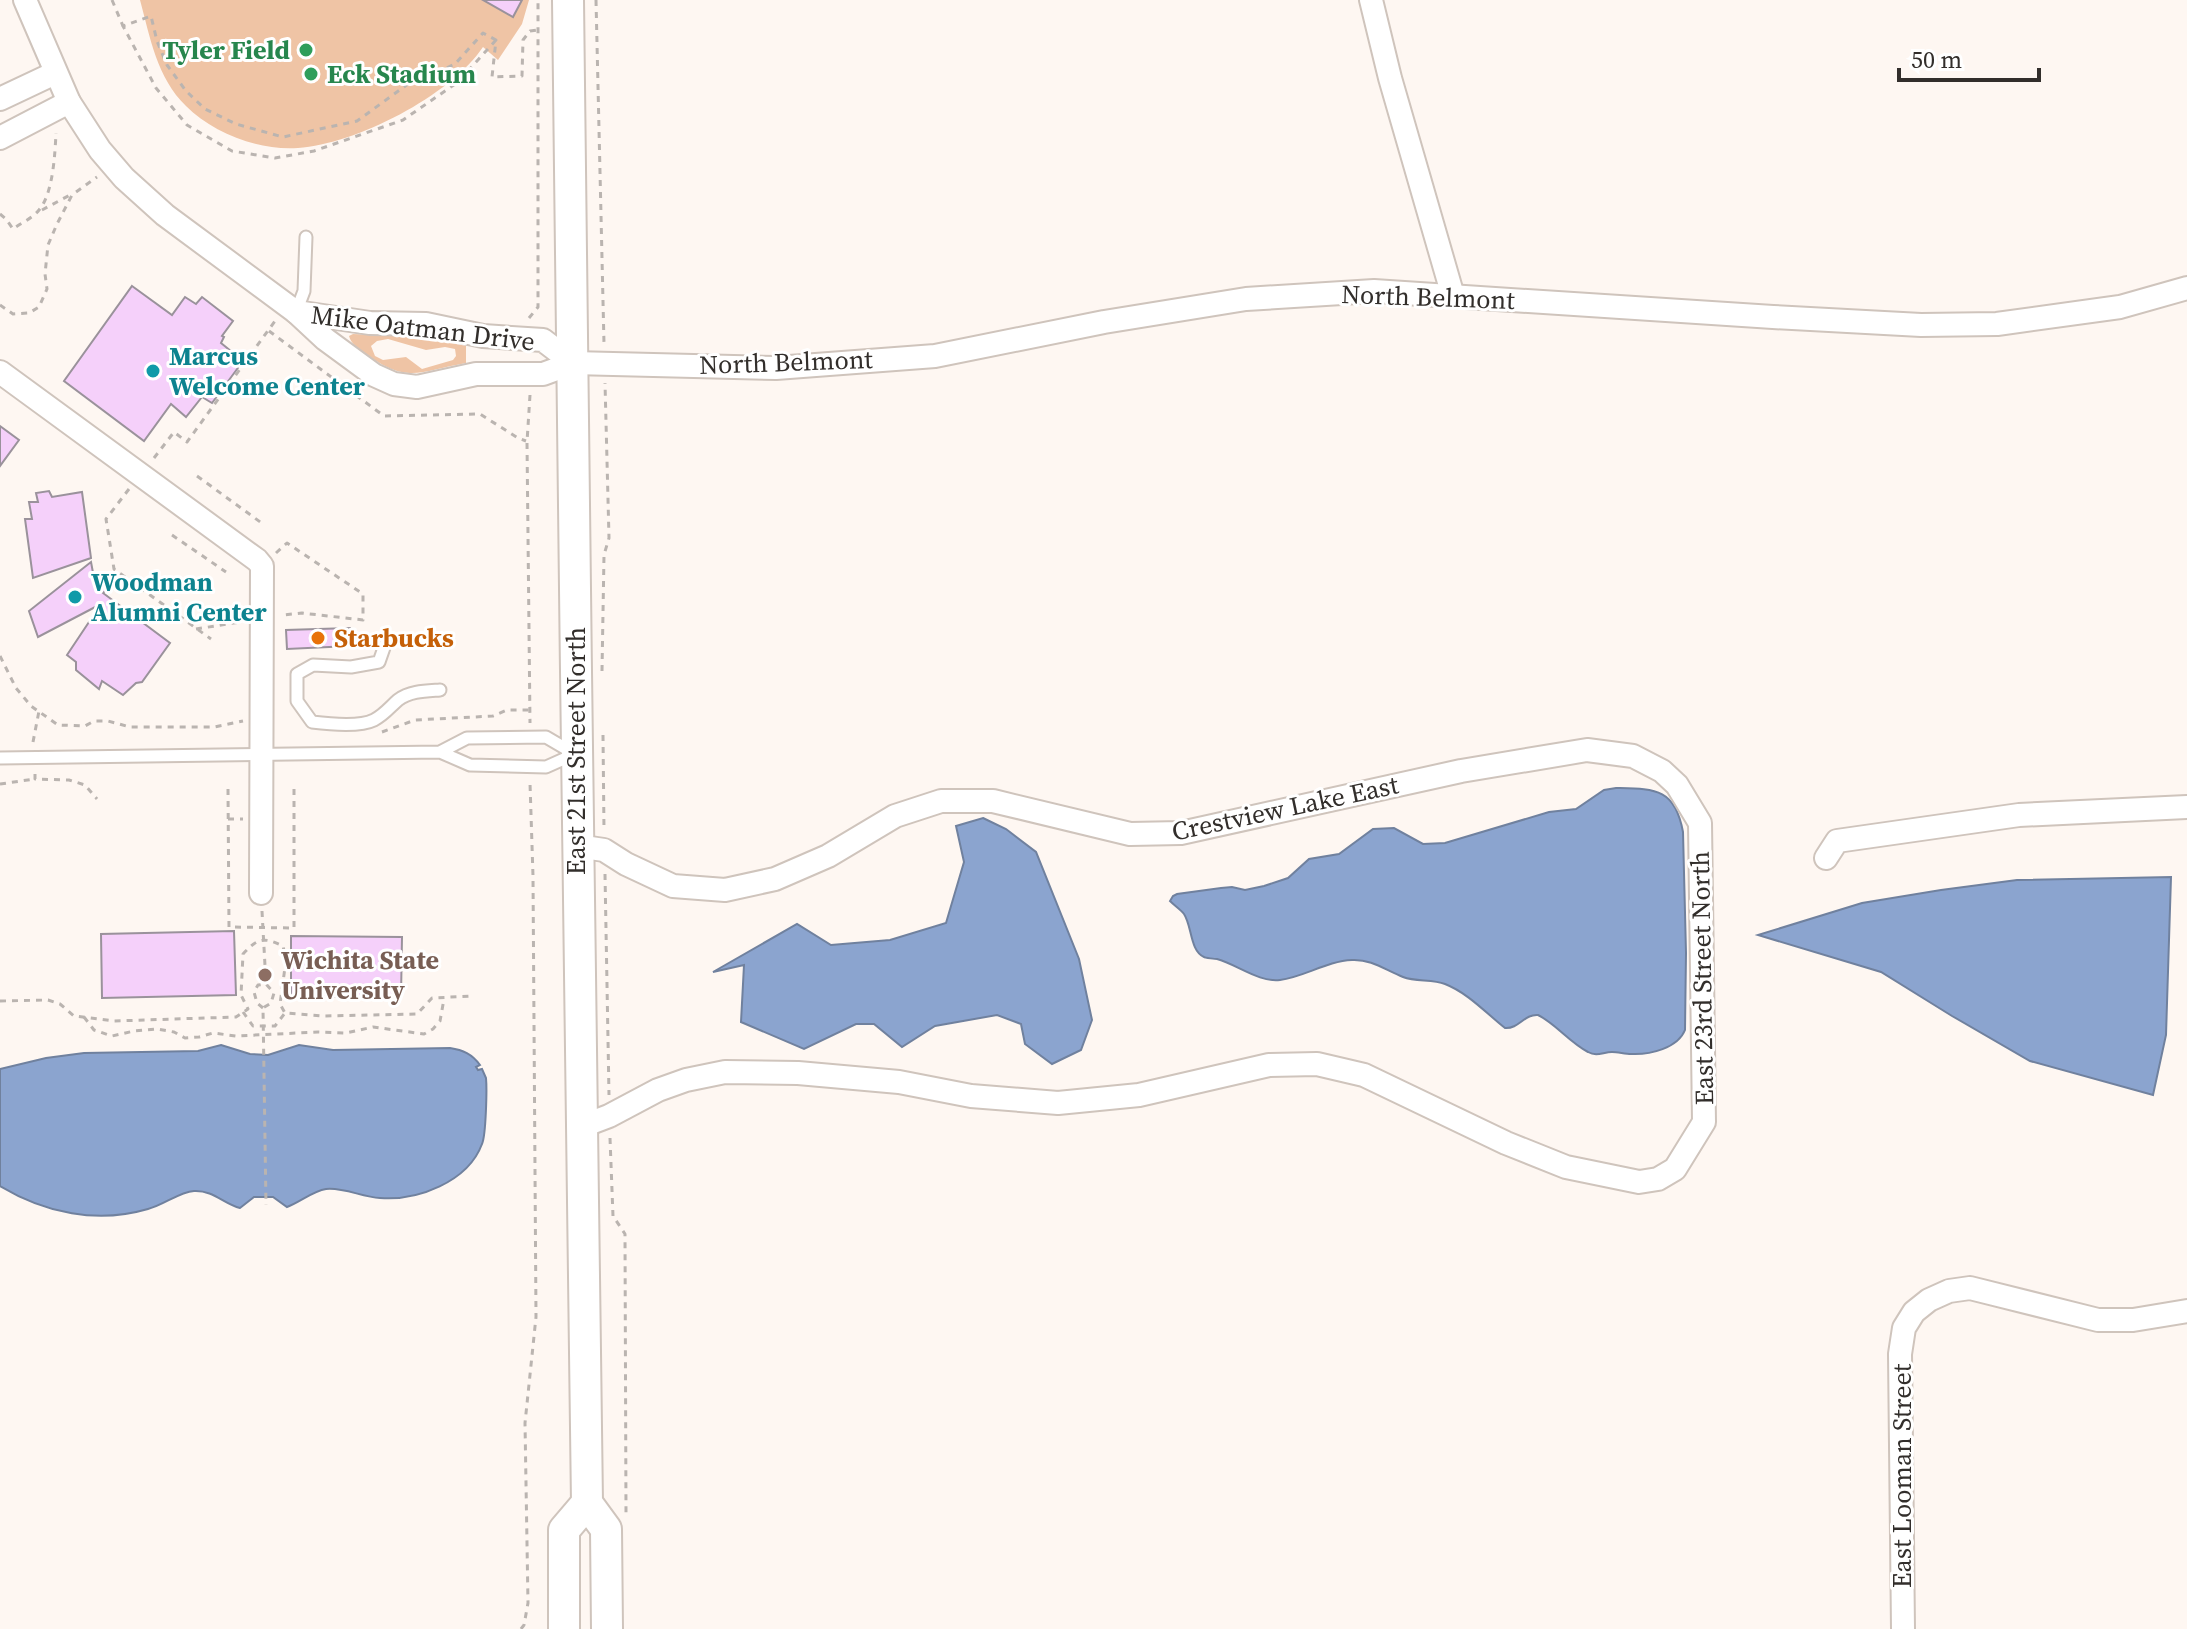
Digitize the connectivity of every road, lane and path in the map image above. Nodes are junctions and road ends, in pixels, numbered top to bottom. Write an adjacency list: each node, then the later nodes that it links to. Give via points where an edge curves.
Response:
1 (25, 0): 10 (street, Mike Oatman Drive)
2 (112, 0): 7 (path)
3 (538, 0): 8 (path)
4 (568, 0): 25 (main road, East 21st Street North)
5 (596, 0): 26 (path)
6 (1371, 0): 20 (street)
7 (123, 26): 9 (path, via 151,16 167,65 195,100 236,124 283,137 357,121 419,76 455,64 483,33); 9 (path, via 156,88 187,125 232,151 275,158 314,151 403,120 458,82)
8 (538, 30): 9 (path, via 523,40 522,76 492,77); 24 (path, via 538,307)
9 (496, 40)
10 (55, 73): 11 (street); 12 (street, Mike Oatman Drive)
11 (0, 99)
12 (60, 107): 13 (street); 16 (path, via 51,179); 22 (street, Mike Oatman Drive, via 144,197)
13 (0, 138)
14 (100, 175): 15 (path)
15 (72, 195): 16 (path); 21 (path, via 48,245 47,289 39,307 13,314)
16 (38, 212): 17 (path, via 13,229)
17 (0, 214)
18 (306, 237): 22 (lane, via 304,291)
19 (2187, 288): 20 (street, North Belmont, via 2120,307 1982,325)
20 (1453, 296): 26 (street, North Belmont, via 1374,291 1246,299 935,356 776,368)
21 (0, 305)
22 (296, 312): 24 (street, Mike Oatman Drive, via 370,323 426,324 473,335); 28 (street, Mike Oatman Drive, via 367,370 400,386 426,386 476,374)
23 (268, 315): 29 (path, via 276,322 187,442 174,432)
24 (528, 330): 25 (street, Mike Oatman Drive)
25 (573, 363): 26 (street, North Belmont); 28 (street, Mike Oatman Drive); 45 (main road, East 21st Street North)
26 (605, 364): 39 (path, via 609,538 604,555)
27 (0, 372): 29 (street)
28 (528, 375): 42 (path)
29 (140, 476): 33 (street); 36 (path, via 106,519 114,569)
30 (197, 476): 31 (path)
31 (263, 524)
32 (172, 535): 34 (path)
33 (262, 566): 35 (street); 35 (path, via 287,543 363,594 363,620 302,613)
34 (226, 572)
35 (262, 618): 36 (path); 44 (street)
36 (196, 629): 37 (path)
37 (211, 639)
38 (386, 642): 40 (lane, via 379,662 313,665 297,674 297,701 312,722 371,722 400,698)
39 (602, 675)
40 (440, 690)
41 (603, 723): 54 (path)
42 (530, 738): 43 (lane, via 467,738); 45 (lane, via 546,737)
43 (440, 752): 44 (lane); 47 (lane, via 470,765)
44 (261, 754): 46 (lane); 56 (street)
45 (575, 754): 47 (lane, via 546,767); 54 (main road, East 21st Street North)
46 (0, 758)
47 (530, 767): 75 (path, via 536,1317 525,1423 528,1603)
48 (35, 779): 49 (path)
49 (0, 784)
50 (1677, 785): 54 (street, Crestview Lake East, via 1633,756 1587,750 1461,771 1181,833 1130,834 993,801 941,801 895,816 828,856 775,879 725,890 673,886); 69 (street, East 23rd Street North, via 1700,823 1704,1122 1675,1169 1658,1179 1639,1182 1566,1167 1364,1075 1317,1064 1269,1065 1139,1095 1058,1103 971,1096 899,1082 725,1072 658,1090)
51 (294, 786): 57 (path, via 294,928)
52 (228, 789): 57 (path, via 229,927)
53 (2187, 807): 55 (street, via 2019,815 1837,841)
54 (591, 848): 69 (path); 70 (main road, East 21st Street North)
55 (1826, 858)
56 (261, 893): 57 (path)
57 (263, 927): 58 (path)
58 (263, 940): 59 (path); 64 (path, via 243,954 241,995 248,1009); 65 (path, via 283,946 280,1004)
59 (266, 984): 63 (path, via 274,993); 63 (path, via 254,992)
60 (472, 996): 61 (path)
61 (444, 998): 65 (path, via 432,998 417,1014); 68 (path, via 440,1021 424,1034 373,1027 346,1033)
62 (0, 1001): 66 (path, via 48,1000)
63 (263, 1008): 67 (path)
64 (243, 1012): 66 (path, via 236,1017 164,1020); 67 (path, via 253,1026)
65 (285, 1013): 67 (path, via 275,1026)
66 (84, 1017): 68 (path, via 94,1030 112,1036 157,1029 185,1038)
67 (263, 1026): 68 (path)
68 (263, 1035): 71 (path)
69 (609, 1116): 70 (street); 74 (path, via 613,1216 625,1234)
70 (580, 1127): 73 (main road, East 21st Street North)
71 (266, 1205)
72 (2187, 1311): 78 (street, East Looman Street, via 2098,1320 1970,1288 1949,1291 1914,1312 1900,1354)
73 (587, 1503): 76 (main road, via 564,1530); 77 (main road, East 21st Street North, via 606,1529)
74 (626, 1518)
75 (521, 1629)
76 (564, 1629)
77 (607, 1629)
78 (1903, 1629)

